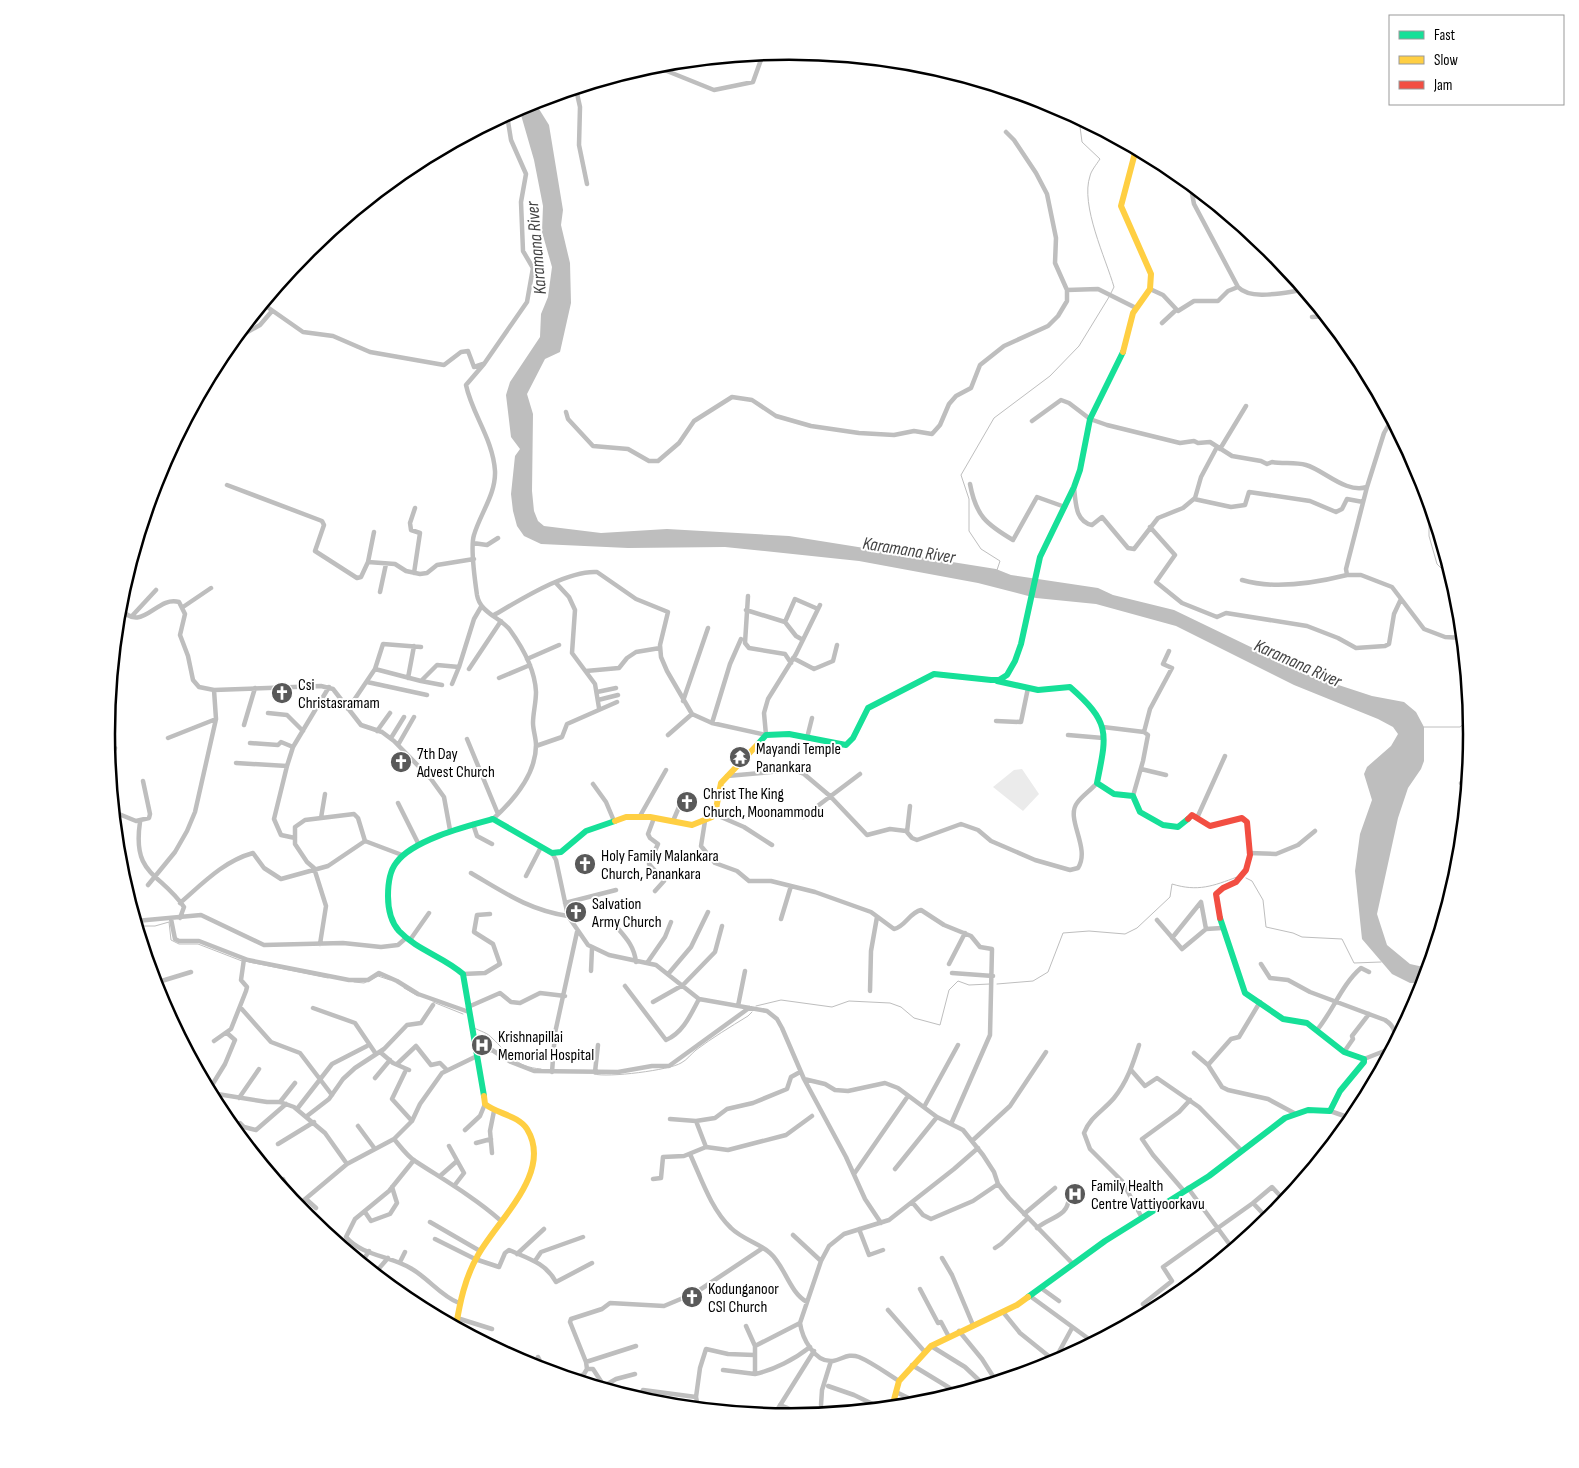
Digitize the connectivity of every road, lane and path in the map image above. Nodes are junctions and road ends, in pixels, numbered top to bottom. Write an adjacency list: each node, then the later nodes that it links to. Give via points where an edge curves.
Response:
1 (761, 61): 2 (street, via 753,82 714,90)
2 (668, 71)
3 (577, 95): 7 (street, via 579,145)
4 (508, 122): 21 (street, via 511,140 526,174 521,202 523,251 533,268 527,302)
5 (1006, 132): 11 (street, via 1047,194 1056,238 1055,263)
6 (1134, 155): 10 (main road, via 1121,206 1151,274)
7 (587, 184)
8 (1192, 193): 9 (street, via 1194,204)
9 (1238, 287): 12 (street, via 1244,294 1256,296); 15 (street, via 1218,301 1194,301)
10 (1150, 289): 14 (main road); 15 (street, via 1163,295)
11 (1067, 290): 14 (street, via 1098,289); 23 (street, via 1067,302 1048,326 1004,346 980,365 971,388 949,404 940,425 932,434 914,431 894,435 859,433 811,426 776,416 752,400 732,397 694,420 679,443 658,461 649,461 628,449 593,446 568,419)
12 (1297, 291)
13 (268, 308): 16 (street)
14 (1136, 308): 24 (main road, via 1122,357)
15 (1176, 310): 19 (street)
16 (272, 311): 20 (street); 21 (street, via 303,332 332,336 370,352 444,365 461,352 468,351 474,367)
17 (1312, 317): 18 (street)
18 (1318, 317)
19 (1162, 324)
20 (250, 330)
21 (484, 364): 39 (street, via 466,387 482,424 495,473 486,509)
22 (1246, 406): 27 (street)
23 (566, 412)
24 (1090, 419): 25 (street, via 1061,400); 27 (street, via 1180,444 1210,442); 30 (main road)
25 (1032, 420)
26 (1388, 425): 31 (street)
27 (1219, 448): 31 (street, via 1232,456 1261,460 1267,464 1306,465 1335,481 1361,489); 32 (street, via 1201,476)
28 (970, 484): 34 (street, via 984,521 1012,540 1037,497)
29 (227, 485): 41 (street, via 322,521 324,525 315,551 357,578 361,577)
30 (1074, 487): 34 (main road); 36 (street, via 1081,520 1092,526 1102,518 1128,548 1138,546)
31 (1367, 487): 33 (street)
32 (1194, 499): 33 (street, via 1237,507 1245,505 1249,492 1310,501 1336,512 1342,509 1347,499); 36 (street, via 1183,508 1163,515)
33 (1363, 502): 44 (street)
34 (1065, 507): 79 (main road, via 1040,557 1021,644 1010,672 999,680)
35 (415, 508): 43 (street, via 411,530 420,533)
36 (1150, 527): 51 (street, via 1175,555 1156,582 1182,602 1217,617 1226,613 1292,623 1338,638 1356,648 1385,646 1389,644 1394,614)
37 (374, 532): 41 (street)
38 (498, 538): 39 (street, via 487,545)
39 (472, 543): 40 (street)
40 (474, 559): 43 (street, via 437,565 427,573); 53 (street, via 477,597)
41 (368, 562): 42 (street)
42 (386, 564): 43 (street, via 395,564); 49 (street)
43 (414, 573)
44 (1347, 575): 45 (street, via 1270,585); 51 (street, via 1361,576 1392,587)
45 (1242, 580)
46 (556, 583): 56 (street); 68 (street, via 597,572 636,599 668,612); 89 (street, via 569,597 574,610 572,653 595,684)
47 (211, 588): 52 (street)
48 (156, 590): 57 (street)
49 (380, 592)
50 (748, 596): 54 (street)
51 (1401, 599): 61 (street, via 1424,629)
52 (183, 607): 57 (street, via 174,600 147,615); 88 (street, via 180,635 193,680 199,688)
53 (481, 607): 56 (street); 73 (street)
54 (746, 610): 59 (street); 71 (street, via 745,642 750,648 785,654)
55 (126, 613): 57 (street)
56 (494, 615): 58 (street)
57 (132, 616)
58 (501, 621): 70 (street); 75 (street)
59 (785, 622): 63 (street); 63 (street, via 795,599 819,607)
60 (708, 628): 93 (street)
61 (1457, 638)
62 (741, 639): 105 (street)
63 (803, 640): 71 (street)
64 (559, 645): 70 (street)
65 (837, 645): 71 (street, via 833,661 814,669)
66 (414, 646): 67 (street); 74 (street, via 383,643); 77 (street)
67 (422, 647)
68 (660, 648): 76 (street, via 636,652 619,668); 93 (street, via 667,671)
69 (1169, 651): 110 (street, via 1163,664 1172,668 1150,709)
70 (527, 659): 72 (street)
71 (792, 660): 112 (street, via 768,699 764,713)
72 (530, 665): 78 (street); 121 (street, via 536,693 533,724)
73 (459, 667): 80 (street, via 438,665); 82 (street)
74 (375, 669): 77 (street); 81 (street)
75 (469, 669)
76 (586, 671)
77 (408, 678): 80 (street)
78 (499, 678)
79 (992, 680): 87 (main road); 116 (main road, via 934,674 868,708 848,744)
80 (421, 681): 83 (street)
81 (367, 682): 90 (street); 96 (street)
82 (452, 684)
83 (442, 685)
84 (329, 687): 85 (street); 96 (street); 108 (street)
85 (255, 688): 88 (street); 106 (street)
86 (616, 688): 89 (street)
87 (1028, 688): 104 (street, via 1021,722); 107 (main road, via 1070,687 1095,710)
88 (214, 690): 103 (street)
89 (597, 692): 92 (street)
90 (426, 695)
91 (618, 695): 92 (street)
92 (598, 700): 95 (street)
93 (683, 700): 99 (street)
94 (617, 702): 95 (street)
95 (599, 708): 121 (street, via 567,724 562,737)
96 (348, 709): 109 (street, via 361,725)
97 (268, 713): 108 (street, via 287,715)
98 (390, 713): 109 (street)
99 (692, 714): 105 (street); 111 (street)
100 (404, 717): 115 (street)
101 (414, 717): 120 (street)
102 (812, 718): 116 (street)
103 (216, 719): 114 (street); 168 (street, via 200,792 187,832)
104 (996, 721)
105 (712, 723): 112 (street)
106 (244, 724)
107 (1103, 727): 110 (street); 117 (main road)
108 (303, 730): 122 (street)
109 (377, 731): 115 (street)
110 (1144, 732): 126 (street, via 1148,735)
111 (668, 735)
112 (766, 735): 116 (main road, via 789,734); 130 (main road)
113 (1068, 735): 117 (street)
114 (168, 738)
115 (391, 738): 120 (street)
116 (807, 738)
117 (1103, 738): 132 (main road)
118 (467, 739): 142 (street)
119 (250, 743): 122 (street, via 281,742)
120 (398, 745): 153 (street, via 444,797)
121 (536, 746): 142 (street, via 524,782 508,805)
122 (293, 747): 125 (street)
123 (1225, 756): 147 (street)
124 (236, 763): 125 (street)
125 (287, 766): 156 (street, via 274,819 281,835)
126 (1141, 769): 129 (street); 137 (street)
127 (666, 770): 143 (street)
128 (860, 774): 136 (street)
129 (1166, 775)
130 (726, 776): 136 (street, via 793,769); 141 (main road, via 718,792)
131 (143, 781): 151 (street, via 150,814 147,820)
132 (1097, 783): 137 (main road, via 1114,794); 155 (street, via 1076,804 1073,816 1082,854 1076,870 1035,860 990,841 978,830 961,824 917,840)
133 (593, 784): 148 (street)
134 (685, 793): 149 (street)
135 (325, 794): 145 (street)
136 (830, 796): 144 (street); 155 (street, via 865,834 890,829)
137 (1133, 796): 147 (main road, via 1140,812 1163,825 1178,827 1192,816)
138 (398, 803): 160 (street)
139 (910, 806): 155 (street)
140 (120, 814): 151 (street)
141 (714, 814): 150 (main road); 159 (street)
142 (495, 816): 152 (main road); 161 (main road)
143 (640, 816): 146 (main road); 148 (main road)
144 (803, 817)
145 (321, 818): 156 (street, via 299,822 295,827); 157 (street, via 354,814)
146 (654, 818): 149 (main road); 172 (street, via 648,834 658,844 649,864 664,881)
147 (1197, 818): 163 (main road, via 1212,827 1242,818 1247,822)
148 (614, 821): 162 (main road, via 586,831 561,852)
149 (673, 821): 150 (main road, via 692,825)
150 (705, 821): 170 (street, via 701,846 715,862 737,871 749,881 772,881)
151 (140, 822): 168 (street, via 137,844)
152 (473, 824): 153 (main road); 158 (street, via 477,836)
153 (450, 830): 160 (main road)
154 (1315, 831): 163 (street, via 1298,844 1276,854)
155 (907, 832)
156 (295, 838): 165 (street, via 295,844)
157 (365, 841): 164 (street); 165 (street, via 328,866)
158 (492, 844)
159 (772, 844)
160 (419, 845): 164 (main road)
161 (541, 848): 162 (main road); 167 (street)
162 (552, 853): 174 (street)
163 (1249, 853): 188 (main road, via 1244,875 1216,894)
164 (402, 855): 193 (main road, via 391,871 388,910 398,930)
165 (314, 868): 173 (street, via 281,879 260,864 253,853 227,864); 194 (street, via 326,906)
166 (472, 873): 178 (street, via 522,904)
167 (526, 876)
168 (154, 878): 169 (street); 173 (street)
169 (148, 885)
170 (791, 886): 179 (street, via 871,912); 182 (street)
171 (616, 890): 174 (street)
172 (655, 892)
173 (180, 902): 180 (street, via 184,907)
174 (565, 903): 178 (street)
175 (708, 912): 205 (street, via 691,947)
176 (429, 914): 193 (street)
177 (490, 914): 207 (street, via 477,915 474,932 493,944 500,964 485,973)
178 (568, 916): 190 (street)
179 (877, 917): 191 (street, via 892,928 898,928 921,910); 212 (street, via 871,951)
180 (180, 918): 181 (street); 194 (street, via 201,915 264,945)
181 (171, 919): 184 (street); 196 (street, via 175,939 199,941)
182 (781, 920)
183 (1157, 920): 192 (street)
184 (142, 921)
185 (671, 922): 198 (street)
186 (614, 924): 197 (street, via 629,941)
187 (722, 926): 210 (street, via 715,952)
188 (1222, 928): 189 (street); 216 (main road, via 1245,992)
189 (1206, 929): 192 (street, via 1182,949); 192 (street, via 1201,902)
190 (577, 932): 195 (street); 213 (street)
191 (965, 933): 199 (street); 208 (street, via 980,947 992,949)
192 (1172, 938)
193 (408, 939): 194 (street, via 398,945 381,947); 207 (main road)
194 (320, 944)
195 (592, 948): 197 (street); 201 (street)
196 (244, 960): 220 (street, via 241,980 247,987); 223 (street, via 349,980 368,980 379,973 418,994)
197 (636, 962): 198 (street)
198 (647, 963): 205 (street)
199 (949, 964)
200 (1261, 964): 217 (street, via 1270,978 1288,980)
201 (591, 971)
202 (745, 971): 219 (street)
203 (191, 972): 209 (street)
204 (1369, 972): 217 (street, via 1361,968)
205 (669, 973): 210 (street)
206 (952, 973): 208 (street)
207 (463, 974): 223 (main road)
208 (993, 976): 278 (street, via 990,1035)
209 (163, 981)
210 (683, 985): 214 (street); 215 (street)
211 (625, 986): 214 (street, via 666,1040 675,1036)
212 (870, 991)
213 (565, 996): 223 (street, via 540,993 520,1002 511,1002 500,993); 248 (street, via 555,1033)
214 (699, 999): 219 (street)
215 (653, 1002)
216 (1260, 1002): 225 (main road, via 1283,1019 1306,1022); 244 (street, via 1239,1037 1232,1039)
217 (1337, 1002): 224 (street); 225 (street)
218 (433, 1005): 236 (street, via 420,1023 407,1025)
219 (738, 1006): 222 (street)
220 (240, 1007): 227 (street); 253 (street, via 271,1042 300,1053)
221 (313, 1008): 236 (street, via 355,1023)
222 (749, 1008): 249 (street, via 669,1066); 250 (street, via 768,1012 777,1019)
223 (469, 1010): 239 (main road)
224 (1369, 1014): 226 (street, via 1392,1025); 235 (street)
225 (1317, 1030): 235 (main road)
226 (1395, 1030)
227 (228, 1033): 228 (street); 255 (street, via 235,1040)
228 (214, 1041)
229 (598, 1045): 249 (street)
230 (958, 1045): 264 (street)
231 (1139, 1045): 247 (street)
232 (367, 1046): 253 (street, via 332,1064)
233 (1384, 1051): 241 (street)
234 (1046, 1052): 283 (street, via 1010,1106)
235 (1344, 1052): 241 (main road)
236 (378, 1053): 242 (street); 257 (street, via 347,1074)
237 (1194, 1053): 244 (street)
238 (407, 1055): 240 (street); 243 (street); 246 (street, via 416,1046 432,1065 440,1063)
239 (477, 1055): 246 (street); 248 (street, via 492,1050 522,1067); 263 (main road)
240 (411, 1059)
241 (1364, 1059): 267 (main road, via 1354,1077 1340,1091)
242 (390, 1060): 243 (street); 251 (street)
243 (398, 1064): 274 (street, via 407,1071 392,1099)
244 (1208, 1065): 268 (street, via 1222,1087 1268,1099)
245 (259, 1069): 259 (street)
246 (447, 1070): 274 (street, via 428,1092)
247 (1131, 1070): 260 (street, via 1144,1086 1157,1078); 314 (street, via 1112,1100 1093,1117 1084,1138 1090,1149 1122,1181)
248 (552, 1072): 249 (street)
249 (595, 1072)
250 (800, 1072): 252 (street); 275 (street, via 791,1077 787,1089 753,1103 727,1109 717,1117)
251 (375, 1078)
252 (804, 1078): 258 (street, via 835,1090 848,1091 885,1083); 297 (street)
253 (319, 1080): 257 (street); 265 (street)
254 (295, 1083): 261 (street)
255 (214, 1084)
256 (220, 1093): 259 (street)
257 (332, 1096): 270 (street)
258 (908, 1096): 264 (street); 297 (street)
259 (239, 1098): 261 (street)
260 (1190, 1100): 290 (street); 304 (street, via 1142,1139)
261 (280, 1102): 262 (street)
262 (286, 1104): 265 (street); 276 (street, via 256,1130)
263 (485, 1104): 266 (main road); 280 (street, via 480,1116)
264 (924, 1107): 272 (street)
265 (297, 1108): 270 (street)
266 (494, 1111): 282 (street); 315 (main road, via 509,1115 523,1125 533,1139 534,1149 531,1177)
267 (1330, 1111): 268 (main road, via 1314,1109); 269 (street)
268 (1294, 1113): 290 (main road)
269 (1345, 1115)
270 (308, 1116): 277 (street)
271 (812, 1116): 287 (street, via 786,1135 728,1150)
272 (936, 1117): 278 (street); 296 (street)
273 (670, 1118): 275 (street)
274 (412, 1121): 281 (street)
275 (696, 1121): 287 (street)
276 (239, 1122)
277 (314, 1122): 285 (street); 295 (street)
278 (951, 1124): 283 (street, via 963,1130)
279 (358, 1126): 289 (street)
280 (465, 1130)
281 (394, 1138): 289 (street); 293 (street)
282 (491, 1139): 284 (street); 291 (street)
283 (972, 1141): 288 (street)
284 (476, 1142)
285 (278, 1144)
286 (449, 1146): 294 (street)
287 (706, 1147): 292 (street)
288 (978, 1148): 300 (street); 307 (street)
289 (375, 1149): 295 (street)
290 (1242, 1151): 304 (main road)
291 (492, 1154)
292 (690, 1154): 299 (street, via 663,1158 661,1178); 327 (street, via 706,1191 724,1219 732,1229)
293 (414, 1160): 298 (street); 302 (street)
294 (457, 1161): 298 (street); 301 (street, via 464,1173)
295 (346, 1164): 306 (street)
296 (895, 1169)
297 (854, 1174): 317 (street)
298 (440, 1176): 301 (street)
299 (654, 1179)
300 (998, 1184): 307 (street, via 973,1201 931,1219); 313 (street)
301 (454, 1186): 315 (street)
302 (392, 1188): 311 (street); 311 (street, via 397,1203 390,1214 371,1221)
303 (1055, 1188): 313 (street)
304 (1186, 1190): 314 (main road); 321 (street)
305 (1280, 1196): 309 (street, via 1272,1187)
306 (306, 1199): 310 (street)
307 (912, 1202): 317 (street)
308 (1068, 1202): 318 (street, via 1068,1207 1059,1215)
309 (1253, 1203): 312 (street); 321 (street)
310 (316, 1208)
311 (365, 1212): 325 (street, via 347,1233 346,1238)
312 (1263, 1214)
313 (1026, 1216): 318 (street); 328 (street)
314 (1141, 1216): 342 (main road)
315 (500, 1220): 331 (main road)
316 (430, 1222): 331 (street)
317 (881, 1223): 320 (street)
318 (1037, 1228): 342 (street)
319 (544, 1229): 333 (street)
320 (859, 1229): 329 (street, via 868,1255); 339 (street, via 835,1240)
321 (1218, 1229): 326 (street); 350 (street, via 1163,1267 1172,1281)
322 (793, 1236): 339 (street)
323 (583, 1238): 338 (street, via 541,1252)
324 (435, 1239): 337 (street)
325 (350, 1242): 330 (street)
326 (1229, 1245)
327 (763, 1248): 348 (street, via 771,1253 801,1299); 371 (street, via 694,1293 664,1306 610,1302 602,1309 574,1317 570,1322)
328 (994, 1248)
329 (882, 1250)
330 (369, 1251): 334 (street); 335 (street)
331 (480, 1251): 337 (main road)
332 (406, 1252): 340 (street)
333 (517, 1254): 337 (street, via 506,1250 500,1267); 338 (street)
334 (365, 1257)
335 (388, 1258): 340 (street); 343 (street)
336 (942, 1258): 355 (street)
337 (475, 1259): 349 (main road)
338 (535, 1261): 341 (street, via 548,1270 556,1282)
339 (821, 1261): 348 (street)
340 (400, 1262): 349 (street, via 450,1300)
341 (592, 1263)
342 (1072, 1263): 344 (main road)
343 (379, 1269)
344 (1042, 1288): 346 (main road); 347 (street)
345 (920, 1289): 360 (street)
346 (1030, 1296): 352 (main road); 357 (street)
347 (1060, 1301)
348 (807, 1302): 354 (street)
349 (459, 1303): 353 (main road)
350 (1143, 1304)
351 (888, 1310): 366 (street)
352 (1003, 1312): 355 (main road); 369 (street, via 1020,1333)
353 (457, 1318): 358 (street)
354 (800, 1323): 363 (street); 365 (street, via 803,1338)
355 (973, 1324): 359 (main road)
356 (746, 1326): 363 (street)
357 (1072, 1328): 361 (street); 367 (street)
358 (492, 1329)
359 (959, 1332): 360 (main road); 378 (street)
360 (949, 1337): 364 (main road)
361 (1087, 1338)
362 (636, 1346): 371 (street)
363 (755, 1346): 368 (street)
364 (932, 1346): 366 (main road); 379 (street)
365 (812, 1349): 370 (street); 376 (street); 392 (street)
366 (924, 1351): 372 (main road)
367 (1060, 1351)
368 (754, 1355): 376 (street); 387 (street, via 706,1349)
369 (1049, 1356)
370 (831, 1361): 381 (street, via 850,1355); 393 (street)
371 (586, 1362): 373 (street)
372 (912, 1364): 381 (main road); 384 (street)
373 (587, 1369): 377 (street); 380 (street, via 593,1368)
374 (723, 1370): 376 (street)
375 (635, 1374): 382 (street)
376 (755, 1374)
377 (582, 1375)
378 (992, 1376)
379 (979, 1380)
380 (601, 1381)
381 (899, 1381): 386 (main road)
382 (609, 1383)
383 (828, 1386): 391 (street)
384 (950, 1388)
385 (642, 1391): 387 (street)
386 (896, 1392): 388 (street); 389 (main road)
387 (696, 1397): 390 (street)
388 (907, 1397)
389 (894, 1399)
390 (697, 1401)
391 (871, 1403)
392 (780, 1405): 394 (street); 395 (street)
393 (821, 1405)
394 (778, 1408)
395 (787, 1408)

